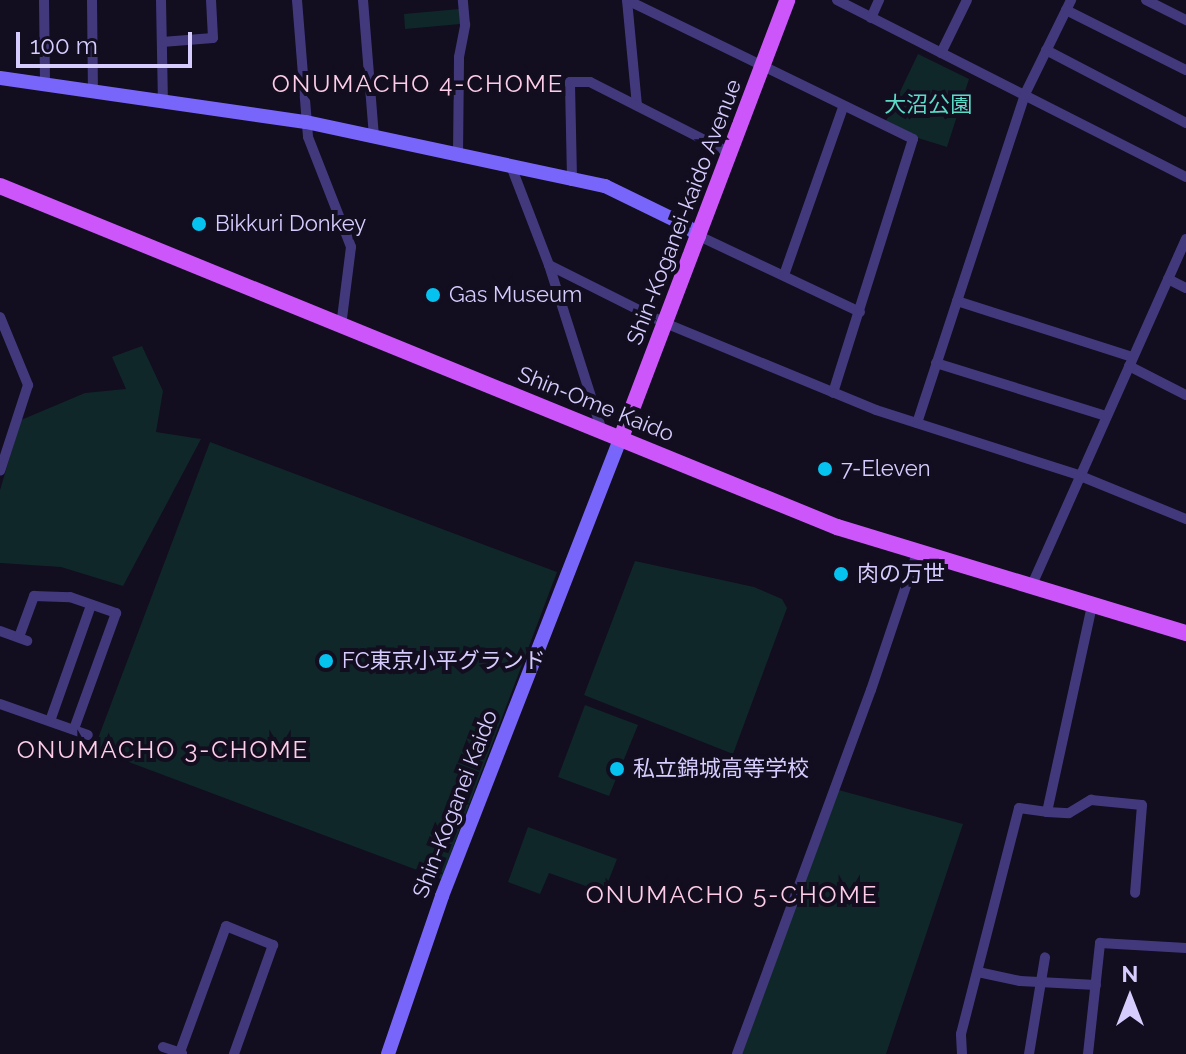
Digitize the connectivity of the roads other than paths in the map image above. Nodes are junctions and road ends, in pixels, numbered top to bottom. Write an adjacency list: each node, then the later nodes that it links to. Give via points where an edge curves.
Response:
1 (44, 0): 23 (street)
2 (92, 0): 24 (street)
3 (161, 0): 17 (street)
4 (211, 0): 17 (street, via 213,38)
5 (297, 0): 29 (street)
6 (363, 0): 31 (street)
7 (463, 0): 33 (street)
8 (627, 0): 20 (street); 27 (street)
9 (787, 0): 20 (main road, Shin-Koganei-kaido Avenue)
10 (837, 0): 15 (street)
11 (879, 0): 15 (street)
12 (967, 0): 19 (street)
13 (1146, 0): 16 (street)
14 (1068, 5): 18 (street); 21 (street)
15 (871, 18): 19 (street)
16 (1186, 20)
17 (162, 42): 26 (street)
18 (1046, 50): 25 (street); 30 (street)
19 (941, 53): 25 (street)
20 (763, 65): 28 (street); 32 (main road, Shin-Koganei-kaido Avenue)
21 (1186, 70)
22 (0, 78): 23 (street)
23 (45, 84): 24 (street)
24 (93, 92): 26 (street)
25 (1025, 94): 35 (street); 44 (street)
26 (163, 102): 29 (street)
27 (637, 106): 32 (street); 36 (street, via 590,82 570,82)
28 (843, 107): 41 (street); 45 (street, via 913,139)
29 (306, 122): 31 (street); 48 (street, via 351,247)
30 (1186, 123)
31 (374, 137): 33 (street)
32 (730, 153): 38 (main road, Shin-Koganei-kaido Avenue)
33 (458, 155): 34 (street)
34 (511, 166): 36 (street); 40 (street)
35 (1186, 177)
36 (572, 179): 38 (street, via 605,186)
37 (0, 186): 48 (main road, Shin-Ome Kaido)
38 (699, 236): 41 (street); 47 (main road, Shin-Koganei-kaido Avenue)
39 (1186, 239): 42 (street)
40 (549, 265): 47 (street); 55 (street)
41 (784, 275): 45 (street)
42 (1168, 279): 43 (street); 49 (street)
43 (1186, 288)
44 (957, 301): 49 (street); 50 (street)
45 (860, 312): 51 (street)
46 (0, 317): 57 (street, via 28,385)
47 (665, 323): 51 (street); 56 (main road, Shin-Koganei-kaido Avenue)
48 (341, 326): 55 (main road, Shin-Ome Kaido)
49 (1130, 362): 52 (street); 53 (street)
50 (936, 363): 53 (street); 54 (street)
51 (833, 393): 54 (street)
52 (1186, 395)
53 (1106, 416): 58 (street)
54 (917, 423): 58 (street)
55 (602, 431): 56 (main road, Shin-Ome Kaido)
56 (621, 438): 60 (main road, Shin-Ome Kaido, via 837,527); 80 (street, Shin-Koganei Kaido, via 442,896)
57 (0, 471)
58 (1078, 475): 59 (street); 61 (street)
59 (1186, 519)
60 (917, 553): 61 (main road, Shin-Ome Kaido); 81 (street)
61 (1031, 587): 63 (main road, Shin-Ome Kaido)
62 (91, 605): 64 (street, via 70,597 34,596 23,639); 67 (street); 68 (street, via 116,613)
63 (1092, 605): 65 (main road, Shin-Ome Kaido); 70 (street)
64 (0, 631)
65 (1186, 633)
66 (0, 704): 67 (street)
67 (50, 721): 68 (street)
68 (74, 729): 69 (street)
69 (88, 735)
70 (1047, 812): 71 (street, via 1069,813 1091,800 1142,805); 74 (street, via 1019,808)
71 (1135, 893)
72 (1186, 948): 76 (street, via 1100,943)
73 (1045, 957): 75 (street)
74 (978, 972): 75 (street); 82 (street, via 961,1034)
75 (1042, 981): 76 (street); 83 (street)
76 (1096, 985): 84 (street)
77 (163, 1047): 78 (street)
78 (182, 1053): 79 (street, via 226,926 273,945)
79 (234, 1054)
80 (388, 1054)
81 (737, 1054)
82 (962, 1054)
83 (1029, 1054)
84 (1088, 1054)

